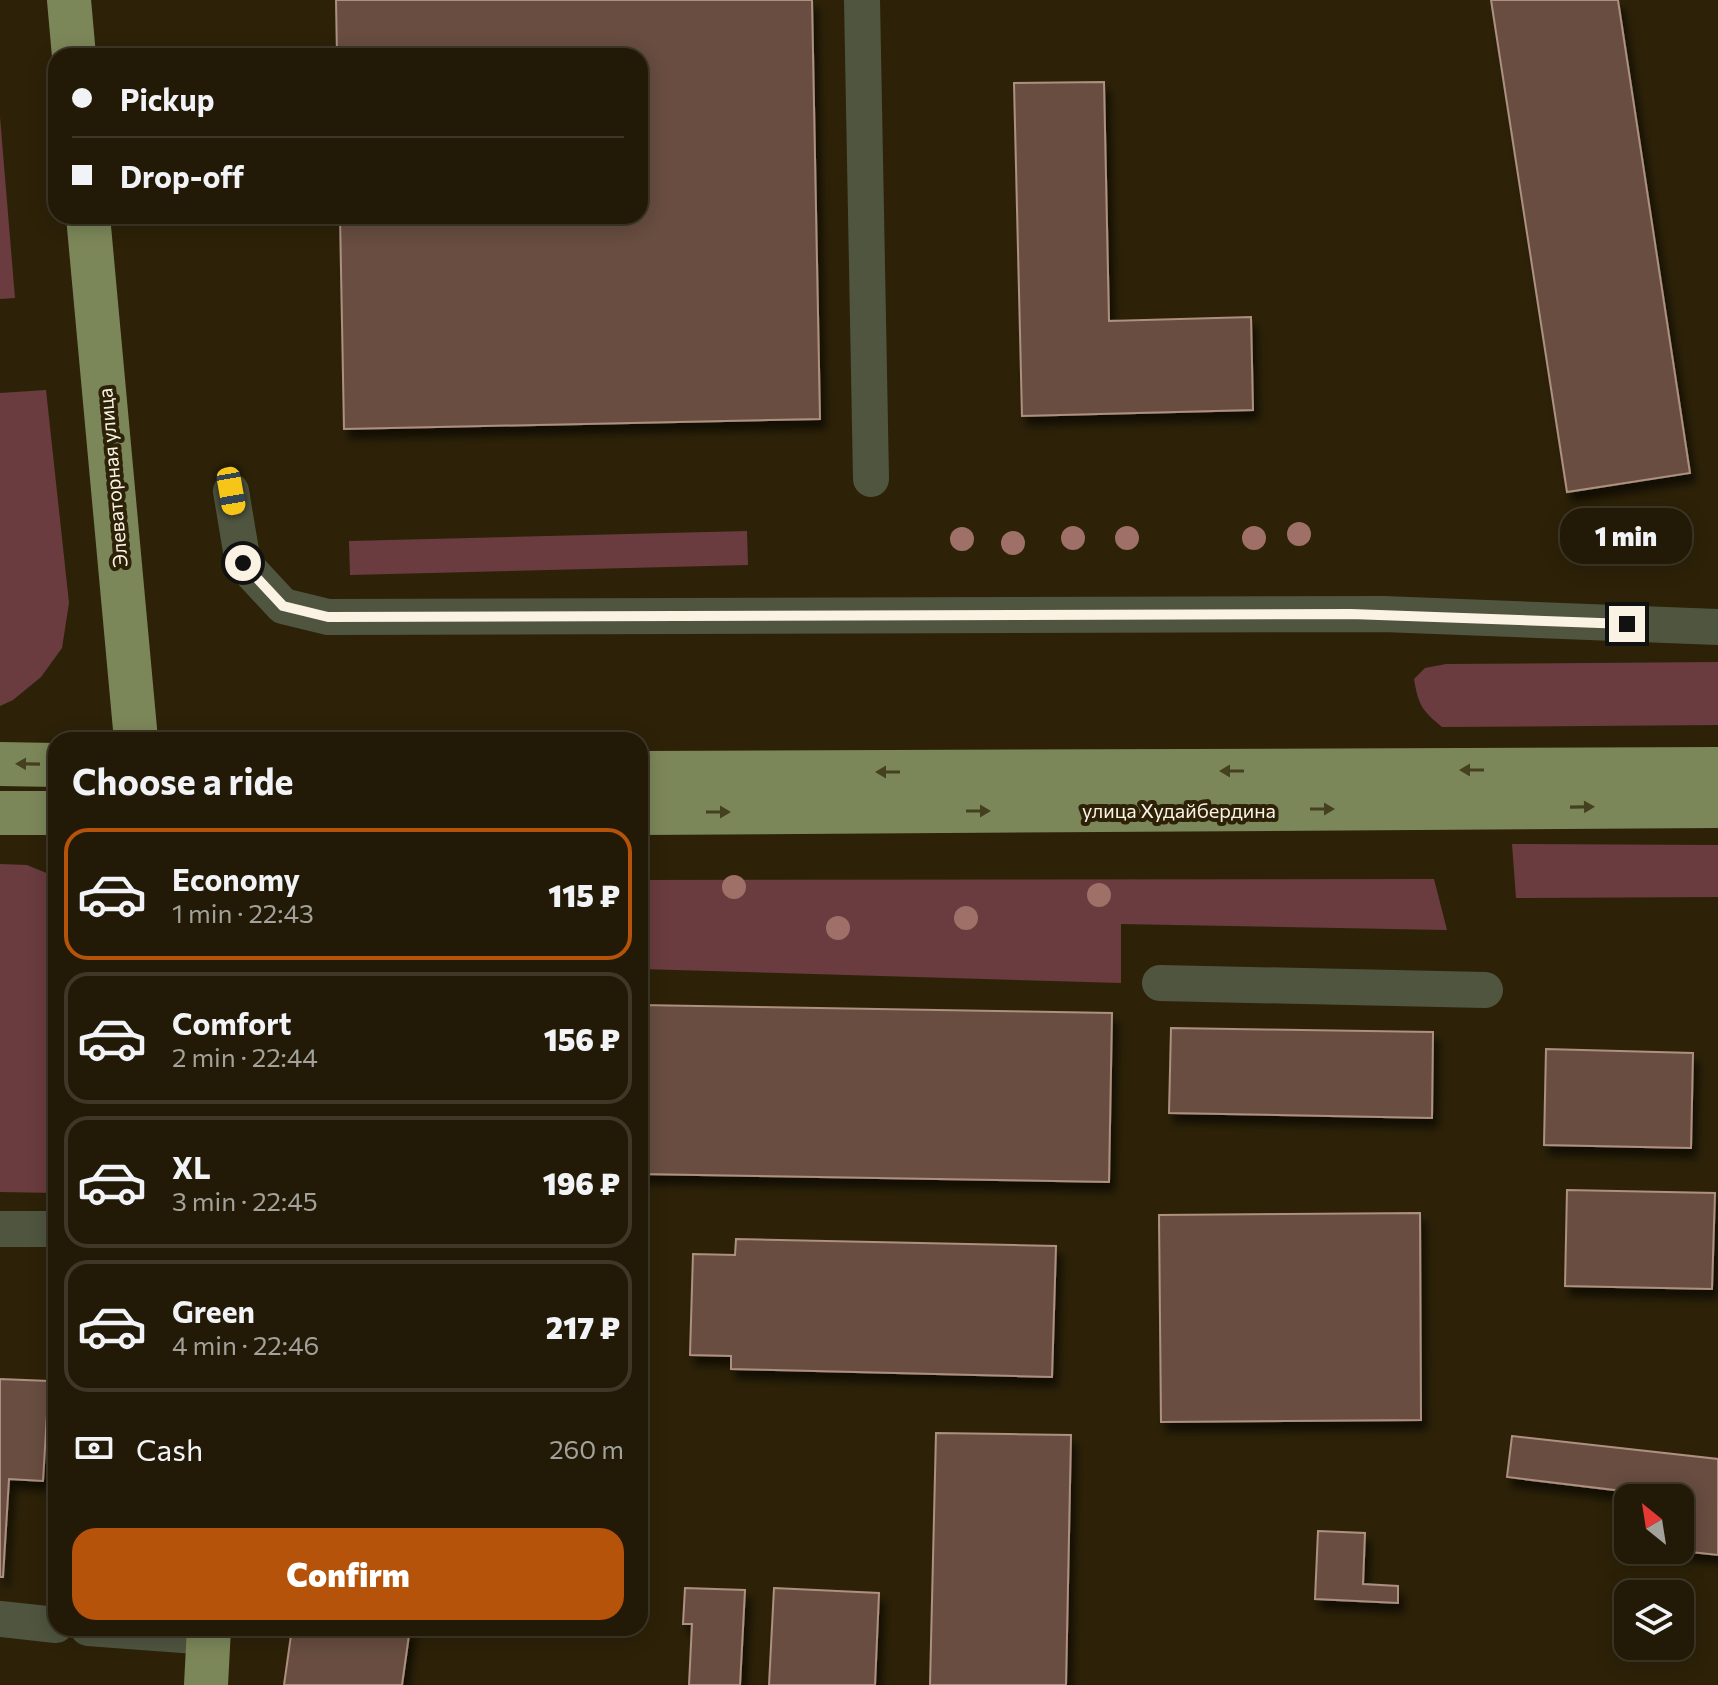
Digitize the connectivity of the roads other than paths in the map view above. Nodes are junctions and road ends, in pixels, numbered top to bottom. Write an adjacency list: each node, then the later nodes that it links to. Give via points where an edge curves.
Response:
1 (69, 0): 3 (main road)
2 (862, 0): 5 (lane)
3 (73, 48)
4 (89, 224): 8 (main road, Элеваторная улица)
5 (871, 479)
6 (231, 491): 7 (lane, via 243,563 283,606 328,617 1383,614)
7 (1718, 627)
8 (135, 732)
9 (0, 764): 10 (main road, one-way to 9)
10 (48, 765)
11 (1718, 769): 12 (main road, улица Худайбердина, one-way to 12)
12 (648, 773)
13 (1718, 806): 16 (main road, улица Худайбердина, one-way to 13)
14 (0, 813): 15 (main road)
15 (48, 813)
16 (648, 813)
17 (1160, 983): 18 (lane)
18 (1485, 990)
19 (0, 1229): 20 (lane)
20 (48, 1229)
21 (0, 1619): 22 (lane)
22 (48, 1624)
23 (210, 1636): 24 (main road)
24 (206, 1685)

